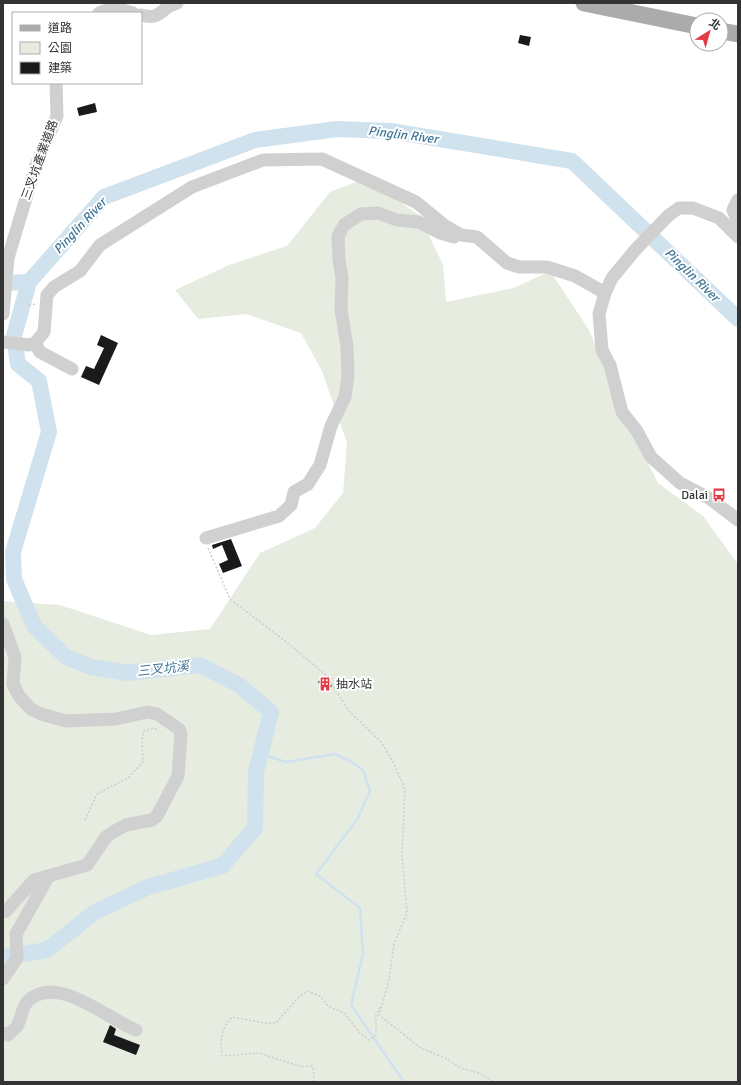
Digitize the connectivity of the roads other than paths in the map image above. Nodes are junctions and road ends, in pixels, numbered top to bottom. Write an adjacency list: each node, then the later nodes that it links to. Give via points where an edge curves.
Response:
1 (177, 3): 6 (street, via 152,18)
2 (584, 3): 3 (main road)
3 (641, 9): 7 (main road)
4 (101, 12): 5 (street, via 108,9 122,9)
5 (130, 12)
6 (142, 15)
7 (689, 24)
8 (56, 84): 14 (street, 三叉坑產業道路, via 57,116 36,165 8,258)
9 (738, 200): 10 (street, via 733,210)
10 (738, 222)
11 (461, 235): 13 (street, via 477,237 507,263 519,267 547,267 575,276); 16 (street, via 444,226 416,202 322,159 263,160 192,187 100,245 80,271 54,287 47,295 44,332); 19 (street, via 452,238 419,222 397,220 378,213 361,214 344,225 338,236 342,278 341,309 347,347 348,376 345,397 331,426 320,465 308,484 294,492 291,505 279,516)
12 (738, 237): 13 (street, via 719,218 693,208 679,208 636,248 612,278)
13 (605, 293): 18 (street, via 599,314 602,350 610,365 622,412 638,431 651,457 680,483 709,498)
14 (3, 310)
15 (3, 342): 16 (street)
16 (32, 344): 17 (street, via 40,352)
17 (72, 369)
18 (738, 520)
19 (206, 538)
20 (3, 624): 21 (street, via 16,657 13,684 19,696 31,709 66,721 116,719 152,713 169,720 181,734 178,776 156,816 152,820 126,825 113,832 106,837 87,865)
21 (48, 877): 22 (street, via 34,880); 23 (street, via 16,934 17,958)
22 (3, 912)
23 (3, 979)
24 (136, 1030): 25 (street, via 60,992 41,992 28,1002 17,1026 8,1035)
25 (3, 1033)

